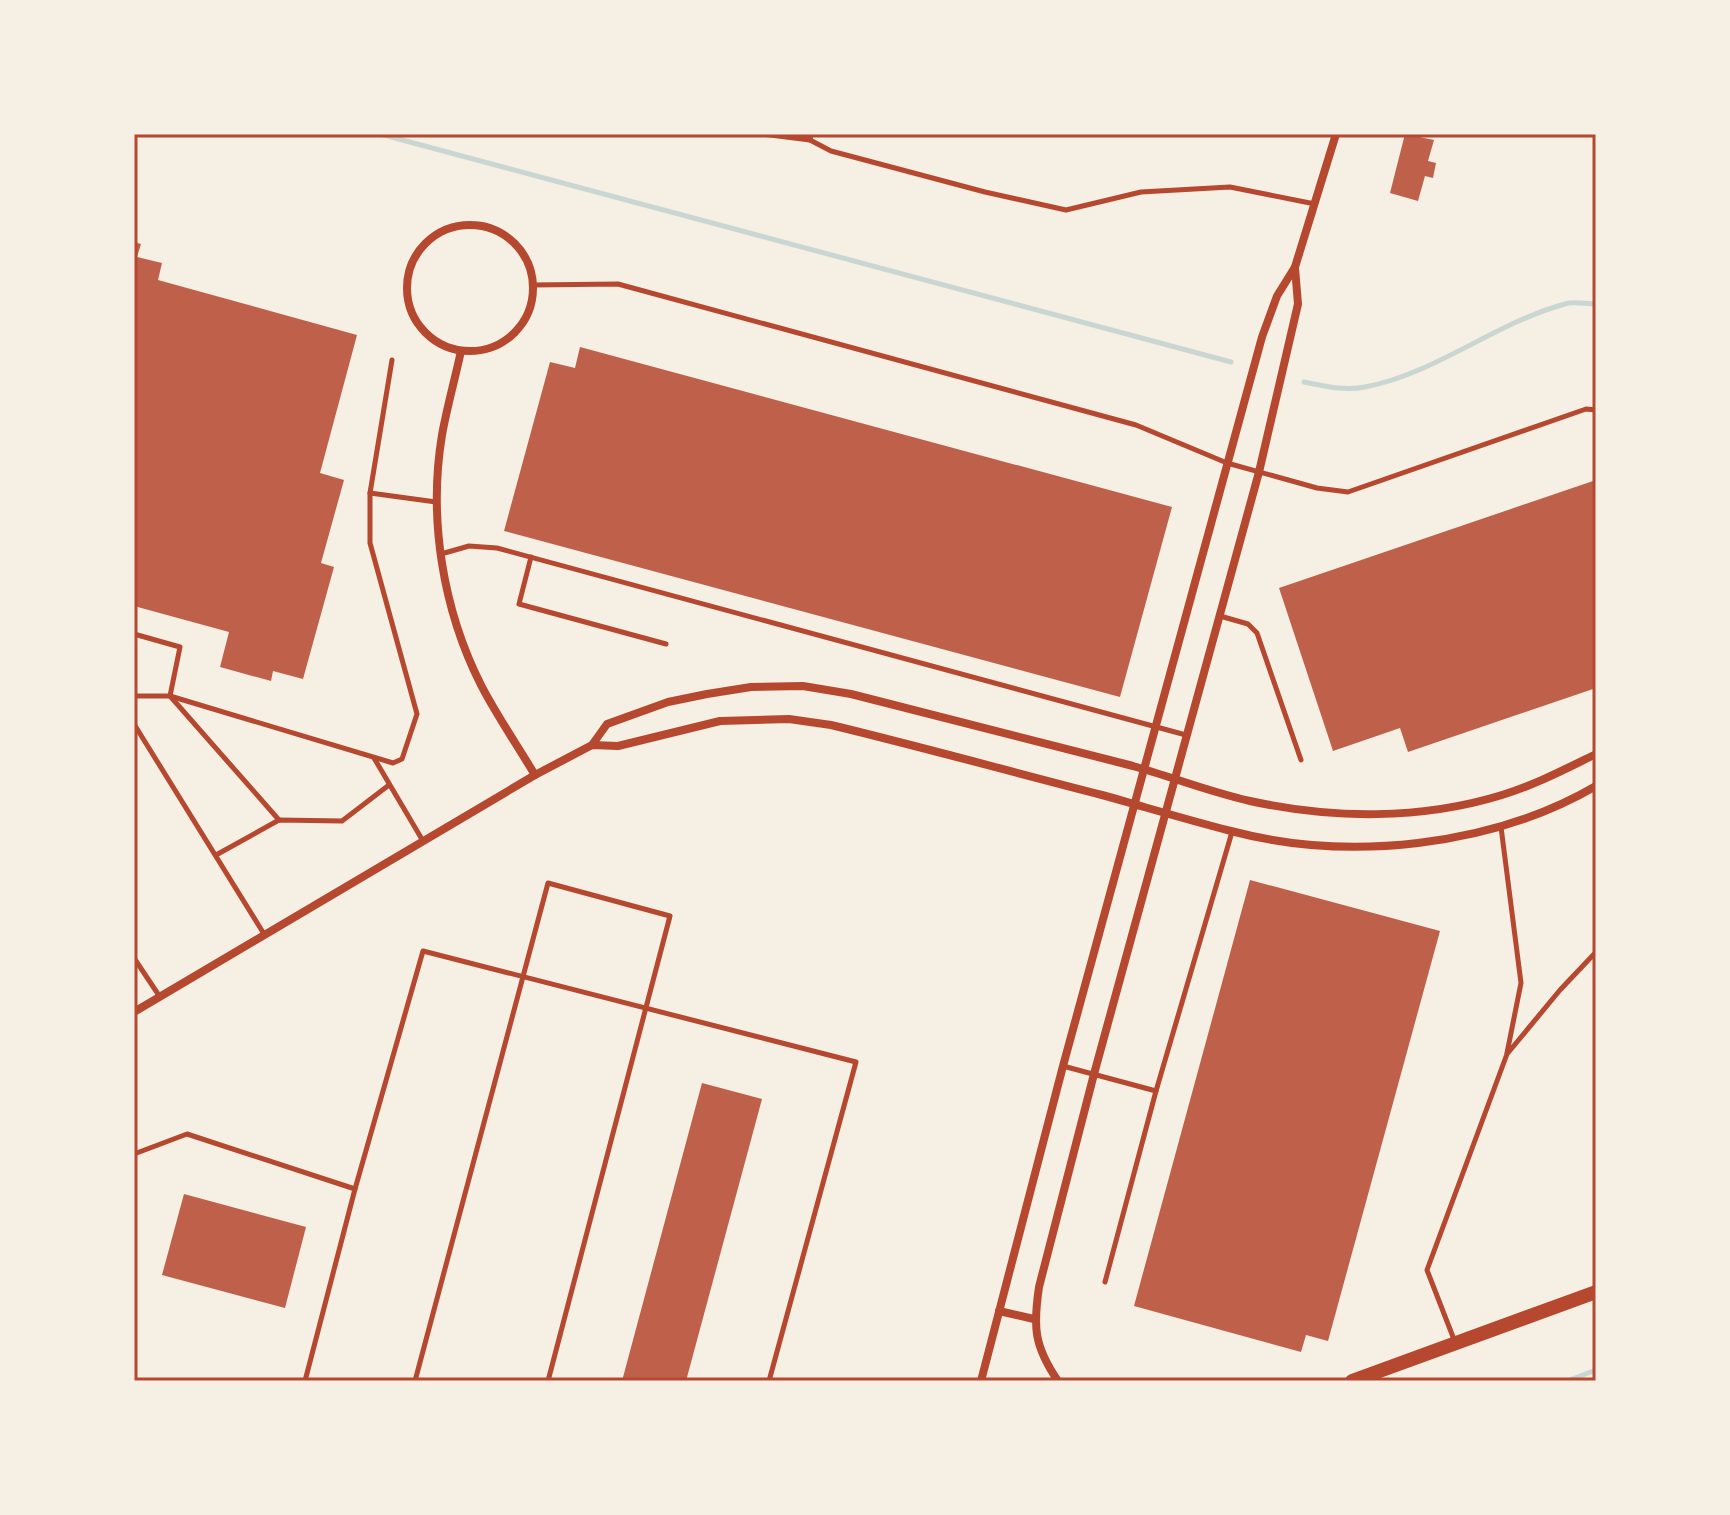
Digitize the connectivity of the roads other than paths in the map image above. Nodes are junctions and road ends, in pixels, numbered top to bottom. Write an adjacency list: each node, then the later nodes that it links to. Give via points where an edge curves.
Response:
1 (762, 134): 3 (lane)
2 (1336, 134): 4 (street)
3 (810, 137): 4 (lane, via 831,151 1066,210 1141,192 1230,187)
4 (1316, 204): 5 (street)
5 (1295, 267): 10 (street, via 1262,337); 11 (street, via 1298,304)
6 (532, 285): 7 (street, via 527,315 516,332 481,351); 7 (street, via 525,257 496,230 455,226 435,235 419,250 406,291 411,313 423,331 440,345); 10 (lane, via 618,284 1136,425)
7 (461, 351): 13 (street, via 442,436)
8 (392, 360): 12 (lane)
9 (1596, 410): 11 (lane, via 1586,409 1348,492)
10 (1227, 463): 11 (lane); 22 (street)
11 (1259, 472): 16 (street)
12 (370, 493): 13 (lane); 26 (lane, via 370,543 417,714 402,759 393,763)
13 (437, 502): 14 (street)
14 (441, 554): 15 (lane, via 469,546); 29 (street, via 464,647)
15 (531, 557): 18 (lane, via 519,604); 22 (lane)
16 (1220, 616): 23 (street); 27 (lane, via 1248,624 1257,633)
17 (134, 634): 20 (lane, via 180,647)
18 (666, 644)
19 (134, 696): 20 (lane)
20 (170, 696): 26 (lane); 35 (lane)
21 (134, 724): 39 (lane)
22 (1155, 726): 23 (lane); 28 (street)
23 (1188, 736): 30 (street)
24 (592, 745): 28 (street, via 607,724 668,702 751,687 803,686); 29 (street); 33 (street, via 618,746 720,721 789,719 831,725)
25 (1596, 754): 30 (street, via 1502,795 1391,815 1263,803)
26 (373, 757): 31 (lane)
27 (1301, 760)
28 (1144, 769): 30 (street); 33 (street)
29 (535, 775): 38 (street)
30 (1176, 778): 34 (street)
31 (389, 785): 35 (lane, via 342,821); 38 (lane)
32 (1596, 786): 36 (street)
33 (1134, 804): 34 (street); 48 (street)
34 (1166, 812): 37 (street); 49 (street)
35 (279, 820): 39 (lane)
36 (1501, 827): 37 (street, via 1419,844 1354,846); 47 (lane, via 1521,983)
37 (1232, 832): 50 (lane)
38 (423, 841): 40 (street)
39 (216, 855): 40 (lane)
40 (265, 935): 44 (street)
41 (1596, 952): 47 (lane)
42 (134, 958): 44 (lane)
43 (523, 976): 45 (lane); 45 (lane, via 548,883 670,916); 52 (lane, via 423,951); 59 (lane)
44 (160, 997): 46 (street)
45 (645, 1007): 60 (lane); 61 (lane, via 856,1062)
46 (134, 1012)
47 (1507, 1054): 57 (lane, via 1427,1270)
48 (1063, 1066): 49 (lane); 55 (street)
49 (1094, 1074): 50 (lane); 56 (street)
50 (1156, 1091): 53 (lane)
51 (134, 1154): 52 (lane, via 187,1134)
52 (355, 1189): 58 (lane)
53 (1105, 1282)
54 (1596, 1292): 57 (main road)
55 (999, 1311): 56 (street); 62 (street)
56 (1034, 1319): 63 (street, via 1039,1345)
57 (1455, 1343): 64 (main road)
58 (305, 1381)
59 (415, 1381)
60 (548, 1381)
61 (769, 1381)
62 (981, 1381)
63 (1058, 1381)
64 (1352, 1381)

